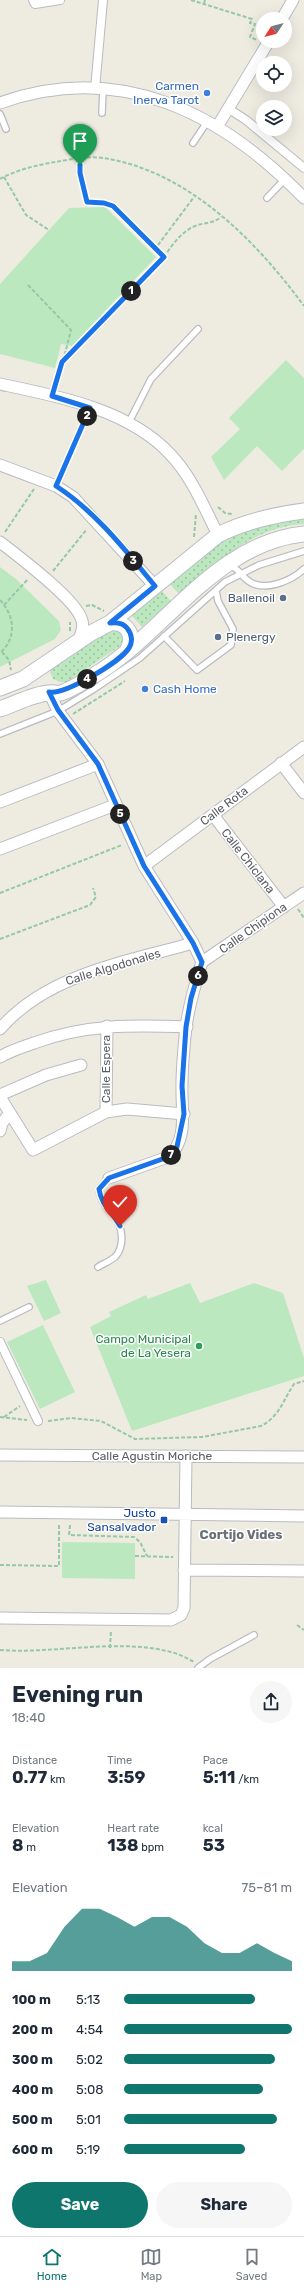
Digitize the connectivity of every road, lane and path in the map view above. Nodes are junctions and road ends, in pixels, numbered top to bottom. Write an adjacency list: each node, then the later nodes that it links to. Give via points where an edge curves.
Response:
1 (33, 0): 2 (street, via 35,4)
2 (60, 0)
3 (103, 0): 11 (street)
4 (191, 0): 7 (path)
5 (205, 0): 7 (path)
6 (293, 0): 8 (street)
7 (204, 4): 9 (path, via 252,19 250,23 255,24 250,37)
8 (286, 12)
9 (256, 39)
10 (265, 48): 13 (street)
11 (99, 89): 12 (street, via 51,92); 14 (lane); 16 (street, via 122,90 157,98)
12 (0, 103)
13 (229, 109): 16 (street); 20 (street)
14 (102, 113)
15 (0, 114): 17 (lane)
16 (212, 124): 18 (lane); 23 (street, via 244,145)
17 (6, 129)
18 (193, 144)
19 (79, 158): 21 (path, via 41,165); 24 (path, via 108,158 136,166 176,183); 27 (path)
20 (304, 168)
21 (4, 177): 22 (path); 30 (path, via 26,215)
22 (0, 179)
23 (285, 179): 25 (lane); 26 (street)
24 (194, 197): 29 (path); 31 (path)
25 (267, 198)
26 (304, 198)
27 (87, 202): 28 (path); 31 (path, via 113,206)
28 (88, 207)
29 (221, 217): 32 (path, via 184,232); 34 (path, via 262,255)
30 (49, 230)
31 (155, 248): 32 (path)
32 (164, 257): 36 (path)
33 (28, 285): 36 (path, via 71,330)
34 (304, 306)
35 (198, 329): 40 (lane, via 151,379)
36 (62, 362): 38 (path)
37 (0, 384): 38 (street)
38 (52, 396): 39 (street)
39 (90, 408): 40 (street); 43 (path)
40 (128, 424): 47 (street, via 159,443 175,459 190,478)
41 (0, 465): 42 (street)
42 (40, 480): 43 (street); 48 (path)
43 (56, 486): 45 (street, via 73,497)
44 (304, 511): 47 (main road, via 236,526)
45 (95, 519): 54 (path); 55 (street)
46 (304, 534): 50 (main road, via 264,543)
47 (218, 535): 55 (main road)
48 (2, 538): 52 (street)
49 (304, 551): 53 (lane, via 259,565)
50 (225, 565): 53 (lane, via 233,566); 63 (main road)
51 (304, 569): 53 (lane, via 294,578 279,584 254,584)
52 (36, 570): 54 (street); 58 (path)
53 (242, 574): 56 (lane, via 225,582)
54 (46, 580): 59 (street)
55 (155, 586): 60 (main road)
56 (216, 591): 61 (lane); 61 (lane, via 218,601 234,629 231,645 197,670)
57 (0, 600): 58 (path)
58 (4, 605): 64 (path, via 10,614 12,630 9,642)
59 (81, 618): 60 (street); 62 (street, via 83,626)
60 (106, 624): 62 (main road); 63 (main road, via 121,624 129,630 131,641)
61 (164, 636): 70 (lane, via 117,674)
62 (78, 642): 65 (main road)
63 (127, 651): 68 (main road, via 74,687 60,693)
64 (1, 653): 66 (path, via 9,660)
65 (42, 666): 67 (main road, via 23,679); 68 (main road, via 39,681)
66 (11, 672)
67 (0, 688)
68 (49, 692): 69 (main road); 70 (street)
69 (0, 709)
70 (58, 710): 71 (lane); 74 (street)
71 (0, 734)
72 (304, 747): 73 (street, Calle Rota)
73 (281, 763): 75 (street); 78 (street, Calle Rota)
74 (98, 764): 76 (street); 77 (street)
75 (304, 793)
76 (0, 802)
77 (115, 805): 79 (street); 80 (street)
78 (213, 815): 81 (street, Calle Rota); 85 (street, Calle Chiclana)
79 (132, 841): 81 (street); 83 (path)
80 (0, 849)
81 (144, 866): 87 (street)
82 (92, 888): 86 (path, via 96,897 90,905)
83 (0, 893)
84 (304, 893): 85 (street, Calle Chipiona)
85 (284, 907): 88 (street, Calle Chipiona)
86 (0, 940)
87 (193, 943): 88 (street); 90 (street, Calle Algodonales, via 90,972 58,984 41,994)
88 (202, 962): 91 (street, via 191,998)
89 (107, 1026): 91 (street); 92 (street, via 54,1035); 95 (street, Calle Espera)
90 (0, 1027)
91 (186, 1027): 97 (street, via 182,1086)
92 (0, 1057)
93 (81, 1065): 94 (street, via 46,1075)
94 (0, 1096): 96 (street)
95 (106, 1112): 96 (street, via 33,1150); 97 (street, via 127,1109)
96 (10, 1113): 98 (street, via 2,1123)
97 (184, 1114): 99 (street, via 176,1151 168,1157)
98 (0, 1131)
99 (109, 1178): 100 (lane, via 99,1189 100,1196 103,1204 116,1217 122,1241 114,1257)
100 (98, 1267)
101 (29, 1307): 102 (lane)
102 (0, 1321)
103 (0, 1342): 105 (street)
104 (304, 1381): 108 (path, via 294,1384 284,1404 270,1422 202,1437 135,1439 102,1421 71,1418)
105 (26, 1396): 107 (path, via 14,1412); 108 (street)
106 (0, 1417): 107 (path)
107 (4, 1418): 108 (path)
108 (38, 1422)
109 (0, 1455): 110 (street, Calle Agustin Moriche)
110 (186, 1456): 111 (street, Calle Agustin Moriche); 114 (street)
111 (304, 1457)
112 (0, 1512): 113 (street)
113 (65, 1512): 114 (street); 117 (path, via 69,1535 134,1537 140,1542); 119 (path, via 59,1566)
114 (184, 1514): 115 (street); 118 (street)
115 (304, 1516)
116 (135, 1556): 117 (path)
117 (146, 1556): 118 (path)
118 (184, 1558): 120 (street)
119 (0, 1565)
120 (184, 1570): 121 (street); 123 (street, via 184,1608 178,1618)
121 (304, 1571)
122 (0, 1618): 123 (street)
123 (111, 1619): 127 (path)
124 (297, 1625): 125 (path)
125 (304, 1630)
126 (254, 1635): 129 (lane)
127 (110, 1648): 128 (path, via 25,1652); 129 (path, via 135,1647 172,1652)
128 (0, 1650)
129 (200, 1667)

